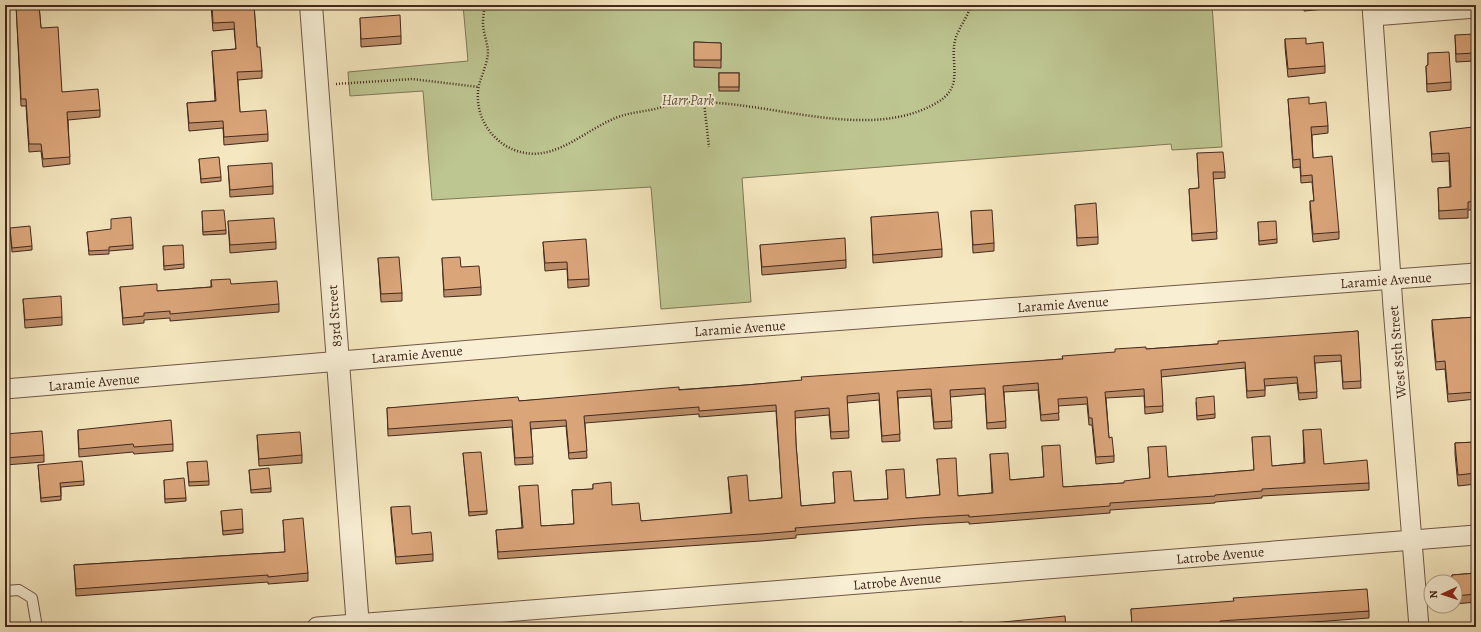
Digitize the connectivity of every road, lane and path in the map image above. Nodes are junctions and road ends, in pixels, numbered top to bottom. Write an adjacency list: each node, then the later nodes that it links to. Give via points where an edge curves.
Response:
1 (311, 5): 8 (street, 83rd Street)
2 (485, 5): 9 (path, via 483,24 488,51)
3 (779, 5): 4 (path, via 824,8)
4 (844, 5)
5 (971, 5): 10 (path, via 956,38 954,81 951,90 938,102 922,110 874,120)
6 (1476, 8): 7 (street)
7 (1373, 11): 13 (street, West 85th Street)
8 (317, 85): 9 (path, via 412,79); 14 (street, 83rd Street)
9 (479, 87): 10 (path, via 477,104 493,136 519,152 533,154 548,154 560,149 626,114 678,103)
10 (704, 102): 11 (path)
11 (708, 148)
12 (1476, 273): 13 (street, Laramie Avenue)
13 (1392, 280): 14 (street, Laramie Avenue, via 724,329); 17 (street, West 85th Street)
14 (338, 361): 15 (street, Laramie Avenue); 19 (street, 83rd Street)
15 (5, 389)
16 (1476, 535): 17 (street, Latrobe Avenue)
17 (1412, 540): 19 (street, Latrobe Avenue); 22 (street, West 85th Street)
18 (5, 591): 20 (lane, via 19,590 32,598)
19 (358, 625): 21 (street, Latrobe Avenue)
20 (37, 627)
21 (317, 627)
22 (1419, 627)

